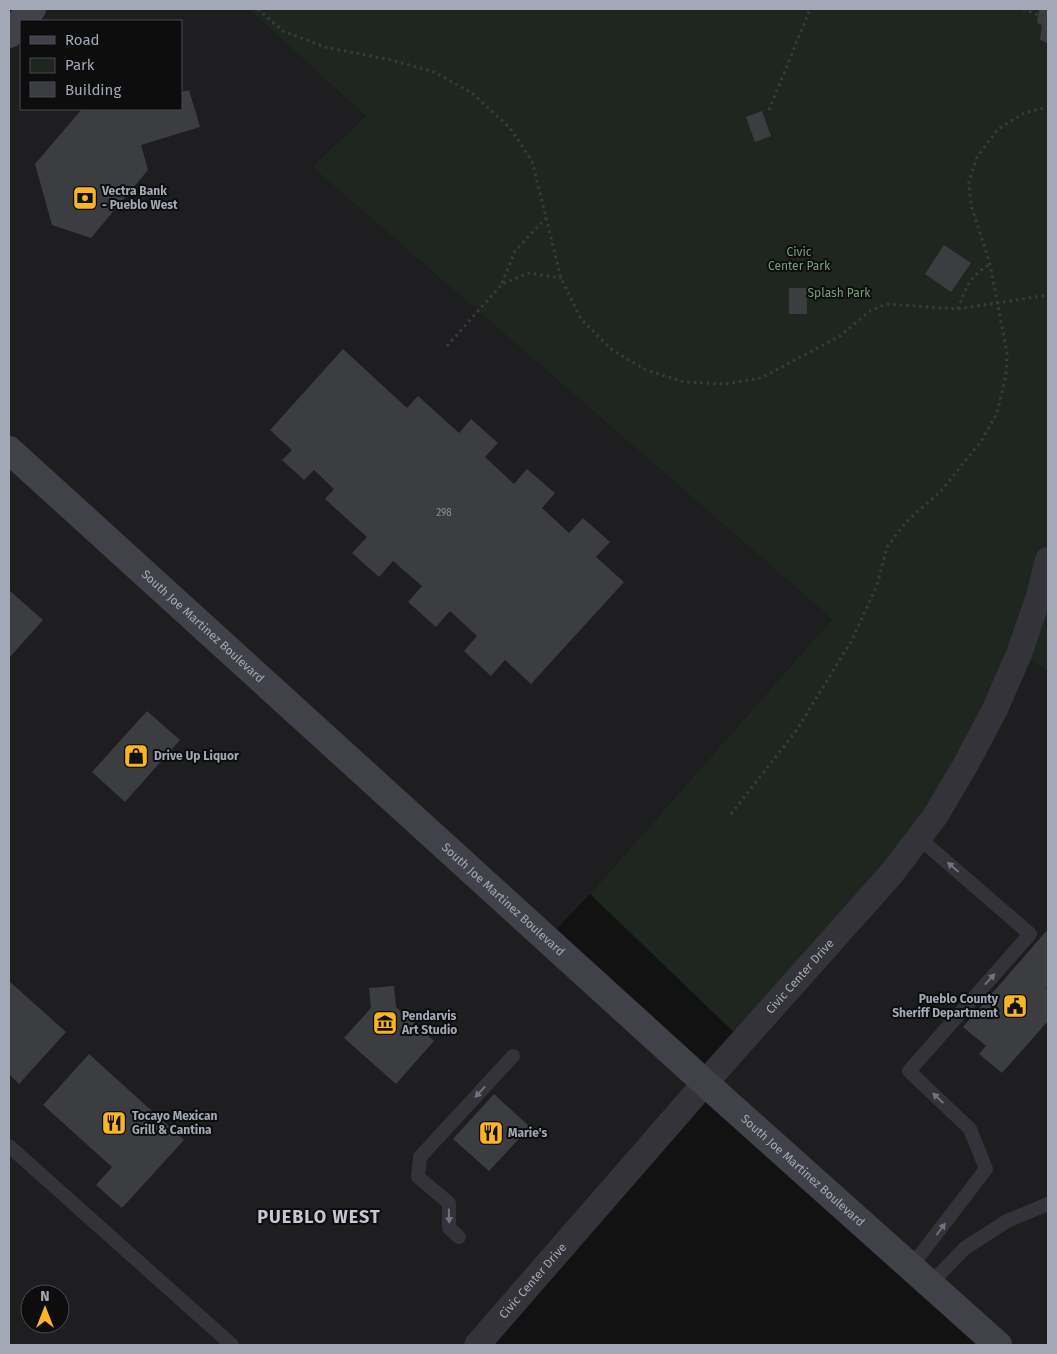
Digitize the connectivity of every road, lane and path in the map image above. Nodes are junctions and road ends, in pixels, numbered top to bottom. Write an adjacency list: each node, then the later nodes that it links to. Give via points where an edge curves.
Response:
1 (32, 9): 7 (main road)
2 (258, 9): 13 (path, via 282,31 326,47 434,72 472,93 510,128 532,161)
3 (810, 9): 12 (path)
4 (1023, 9): 6 (path)
5 (1046, 9): 6 (path)
6 (1043, 17): 10 (path, via 1042,28)
7 (22, 20)
8 (20, 22): 9 (main road)
9 (9, 34)
10 (1048, 45)
11 (1048, 107): 14 (path, via 1024,113 998,130 977,157 969,182 971,205)
12 (769, 110)
13 (546, 218): 15 (path); 16 (path, via 515,251)
14 (990, 264): 18 (path); 19 (path, via 967,285)
15 (561, 278): 16 (path, via 528,273); 19 (path, via 581,320 612,350 646,370 684,382 725,384 761,378 840,336 870,311 886,304)
16 (502, 284): 20 (path)
17 (1048, 295): 18 (path)
18 (998, 303): 19 (path); 23 (path, via 1007,353 1006,376 997,413 982,440 941,491 906,522 887,547 876,585 852,640 796,731)
19 (958, 309)
20 (447, 346)
21 (9, 450): 26 (main road, South Joe Martinez Boulevard)
22 (1048, 560): 24 (street, Civic Center Drive, via 1019,654 996,709 936,815)
23 (731, 814)
24 (919, 838): 26 (street, Civic Center Drive, via 892,873); 30 (lane, one-way to 24, via 986,1169 970,1128 909,1071 1030,934)
25 (513, 1056): 29 (lane, one-way to 29, via 420,1157 418,1177 449,1203 450,1228)
26 (705, 1083): 30 (main road, South Joe Martinez Boulevard); 32 (street, Civic Center Drive)
27 (9, 1146): 31 (lane)
28 (1048, 1204): 30 (lane, via 1007,1221)
29 (459, 1237)
30 (921, 1276): 33 (main road, South Joe Martinez Boulevard)
31 (232, 1345)
32 (477, 1345)
33 (998, 1345)

